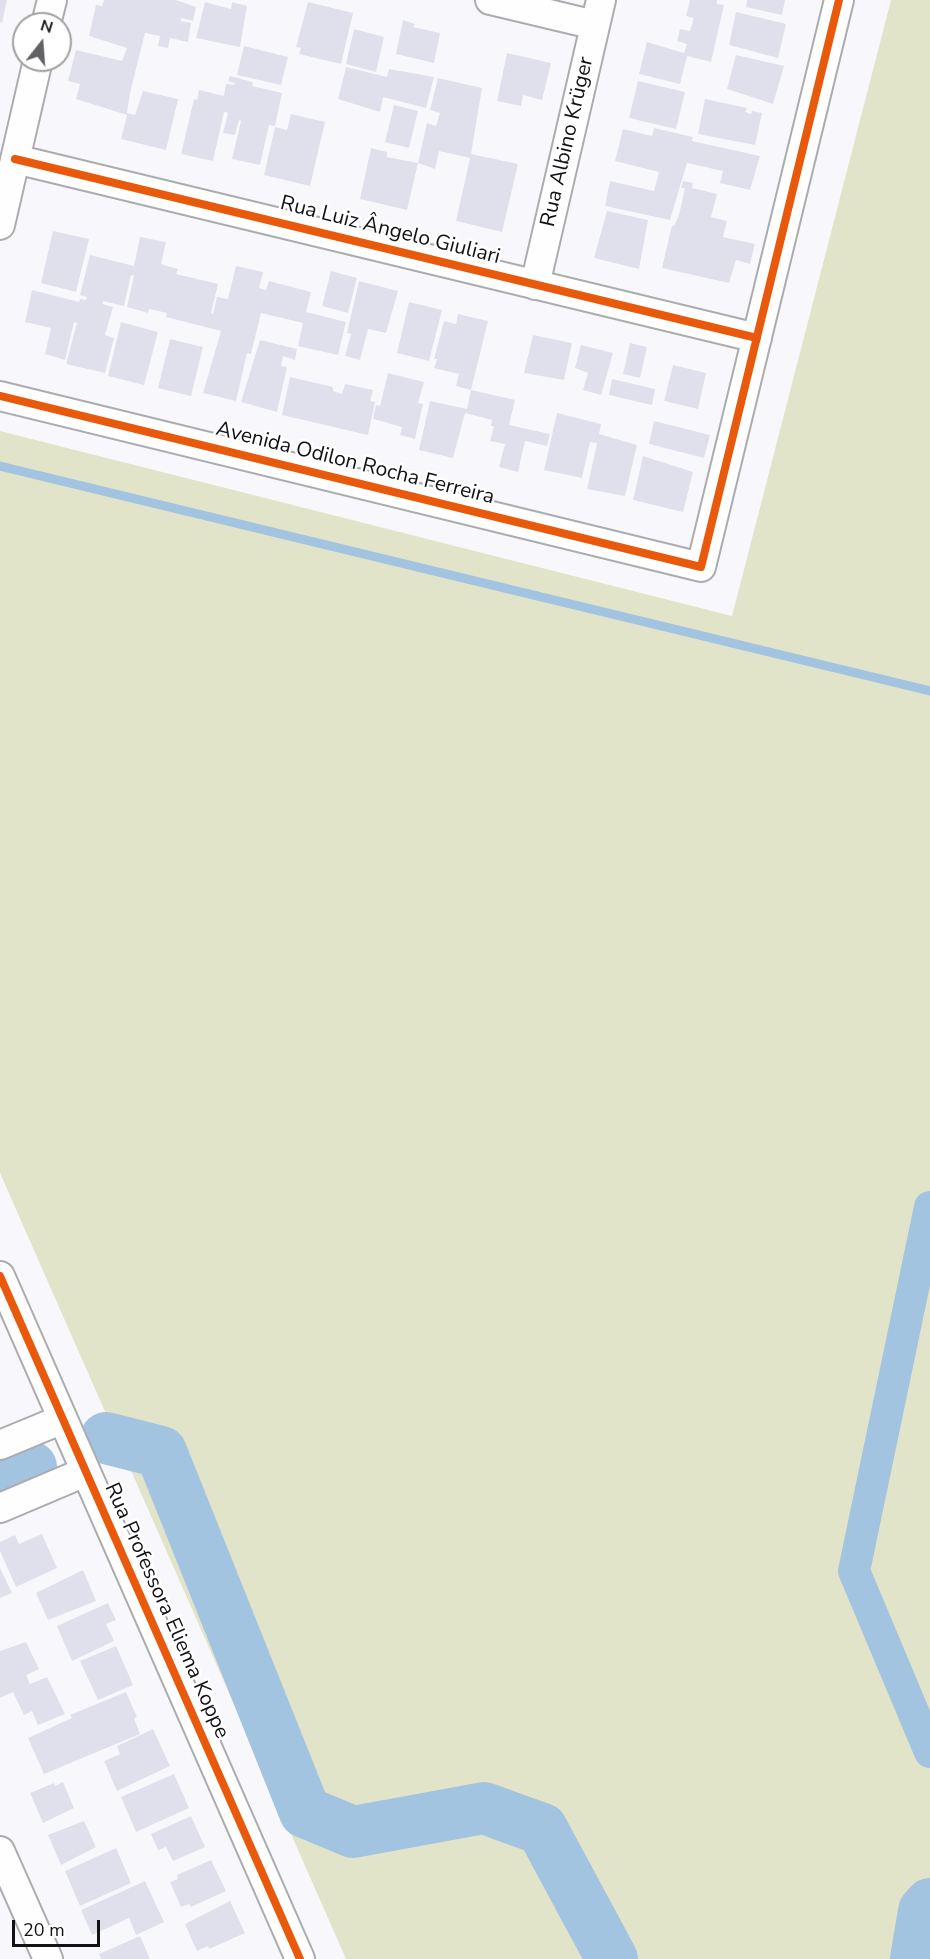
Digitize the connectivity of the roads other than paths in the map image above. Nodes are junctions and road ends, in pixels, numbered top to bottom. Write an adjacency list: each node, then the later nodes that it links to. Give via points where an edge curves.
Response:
1 (490, 0): 3 (street)
2 (839, 0): 8 (street)
3 (598, 13): 7 (street, Rua Albino Krüger)
4 (35, 72): 5 (street)
5 (15, 159): 6 (street); 7 (street, Rua Luiz Ângelo Giuliari)
6 (0, 225)
7 (535, 285): 8 (street, Rua Luiz Ângelo Giuliari)
8 (757, 338): 9 (street, Avenida Odilon Rocha Ferreira, via 701,567)
9 (0, 396)
10 (0, 1276): 11 (street, Rua Professora Eliema Koppe)
11 (63, 1419): 12 (street); 13 (street, Rua Professora Eliema Koppe)
12 (0, 1445)
13 (85, 1472): 14 (street); 17 (street, Rua Professora Eliema Koppe)
14 (0, 1508)
15 (0, 1851): 16 (street)
16 (48, 1959)
17 (300, 1959)

